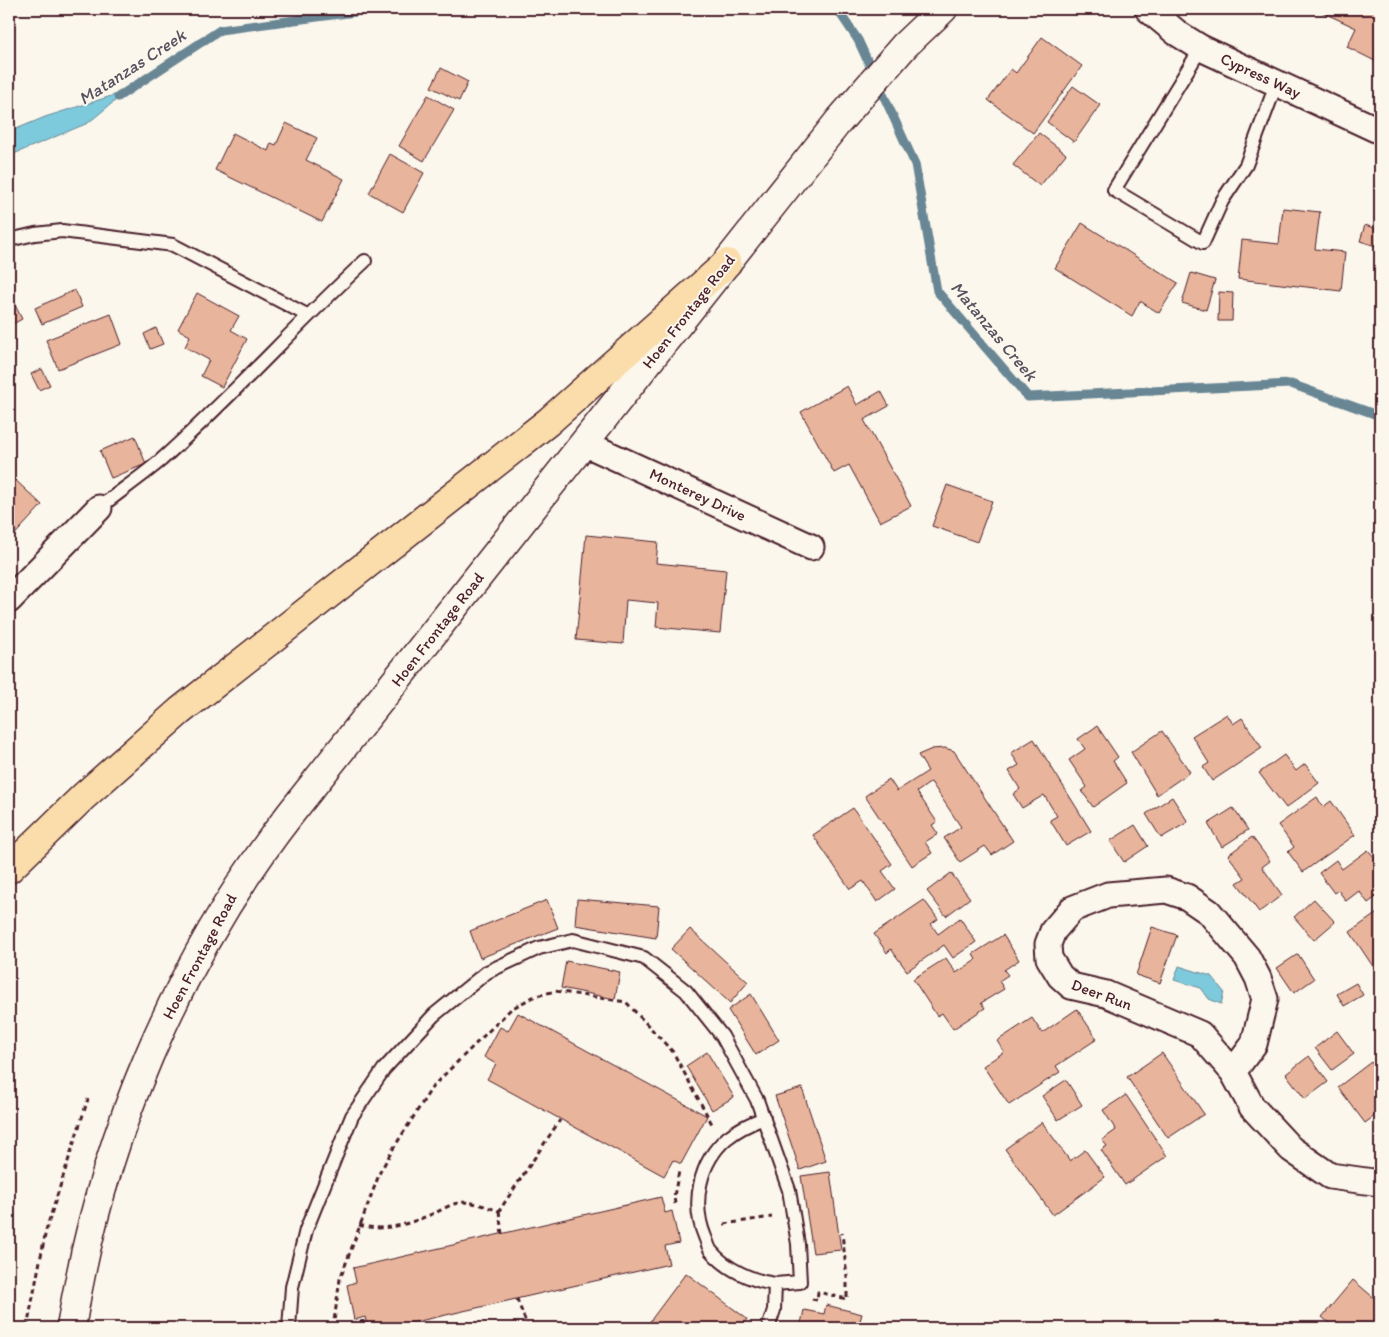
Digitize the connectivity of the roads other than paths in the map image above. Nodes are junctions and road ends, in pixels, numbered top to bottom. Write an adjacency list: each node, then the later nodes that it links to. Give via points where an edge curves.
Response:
1 (1148, 9): 3 (street, Cypress Way)
2 (934, 17): 8 (street, Hoen Frontage Road, via 838,122)
3 (1201, 48): 4 (street, Cypress Way); 4 (lane, via 1114,190 1203,243 1222,200 1246,165)
4 (1277, 82): 5 (street, Cypress Way)
5 (1380, 131)
6 (9, 240): 9 (lane, via 62,232 173,244)
7 (365, 261): 9 (lane)
8 (726, 263): 10 (street, Hoen Frontage Road); 14 (highway, via 548,422 180,711 83,797)
9 (307, 316): 11 (lane, via 288,339 159,461)
10 (584, 443): 12 (street, Monterey Drive); 19 (street, Hoen Frontage Road, via 271,838 220,915 163,1024 133,1098 94,1220)
11 (99, 508): 13 (street)
12 (811, 547)
13 (9, 600)
14 (9, 869)
15 (1233, 1072): 15 (street, Deer Run, via 1254,1044 1265,999 1247,957 1209,912 1187,897 1166,890 1108,895 1072,908 1052,930 1048,958 1071,986 1106,994 1200,1034); 17 (street, Deer Run, via 1252,1107 1291,1149 1330,1176)
16 (764, 1118): 18 (lane, via 789,1190 798,1244 800,1282); 18 (lane, via 726,1138 710,1157 701,1180 697,1204 701,1227 711,1250 749,1278); 20 (lane, via 722,1036 686,992 644,958 573,940 539,948 487,972 434,1016 384,1069 352,1116 306,1230 292,1287)
17 (1380, 1183)
18 (775, 1284): 21 (lane, via 774,1310)
19 (70, 1328)
20 (289, 1328)
21 (768, 1328)

